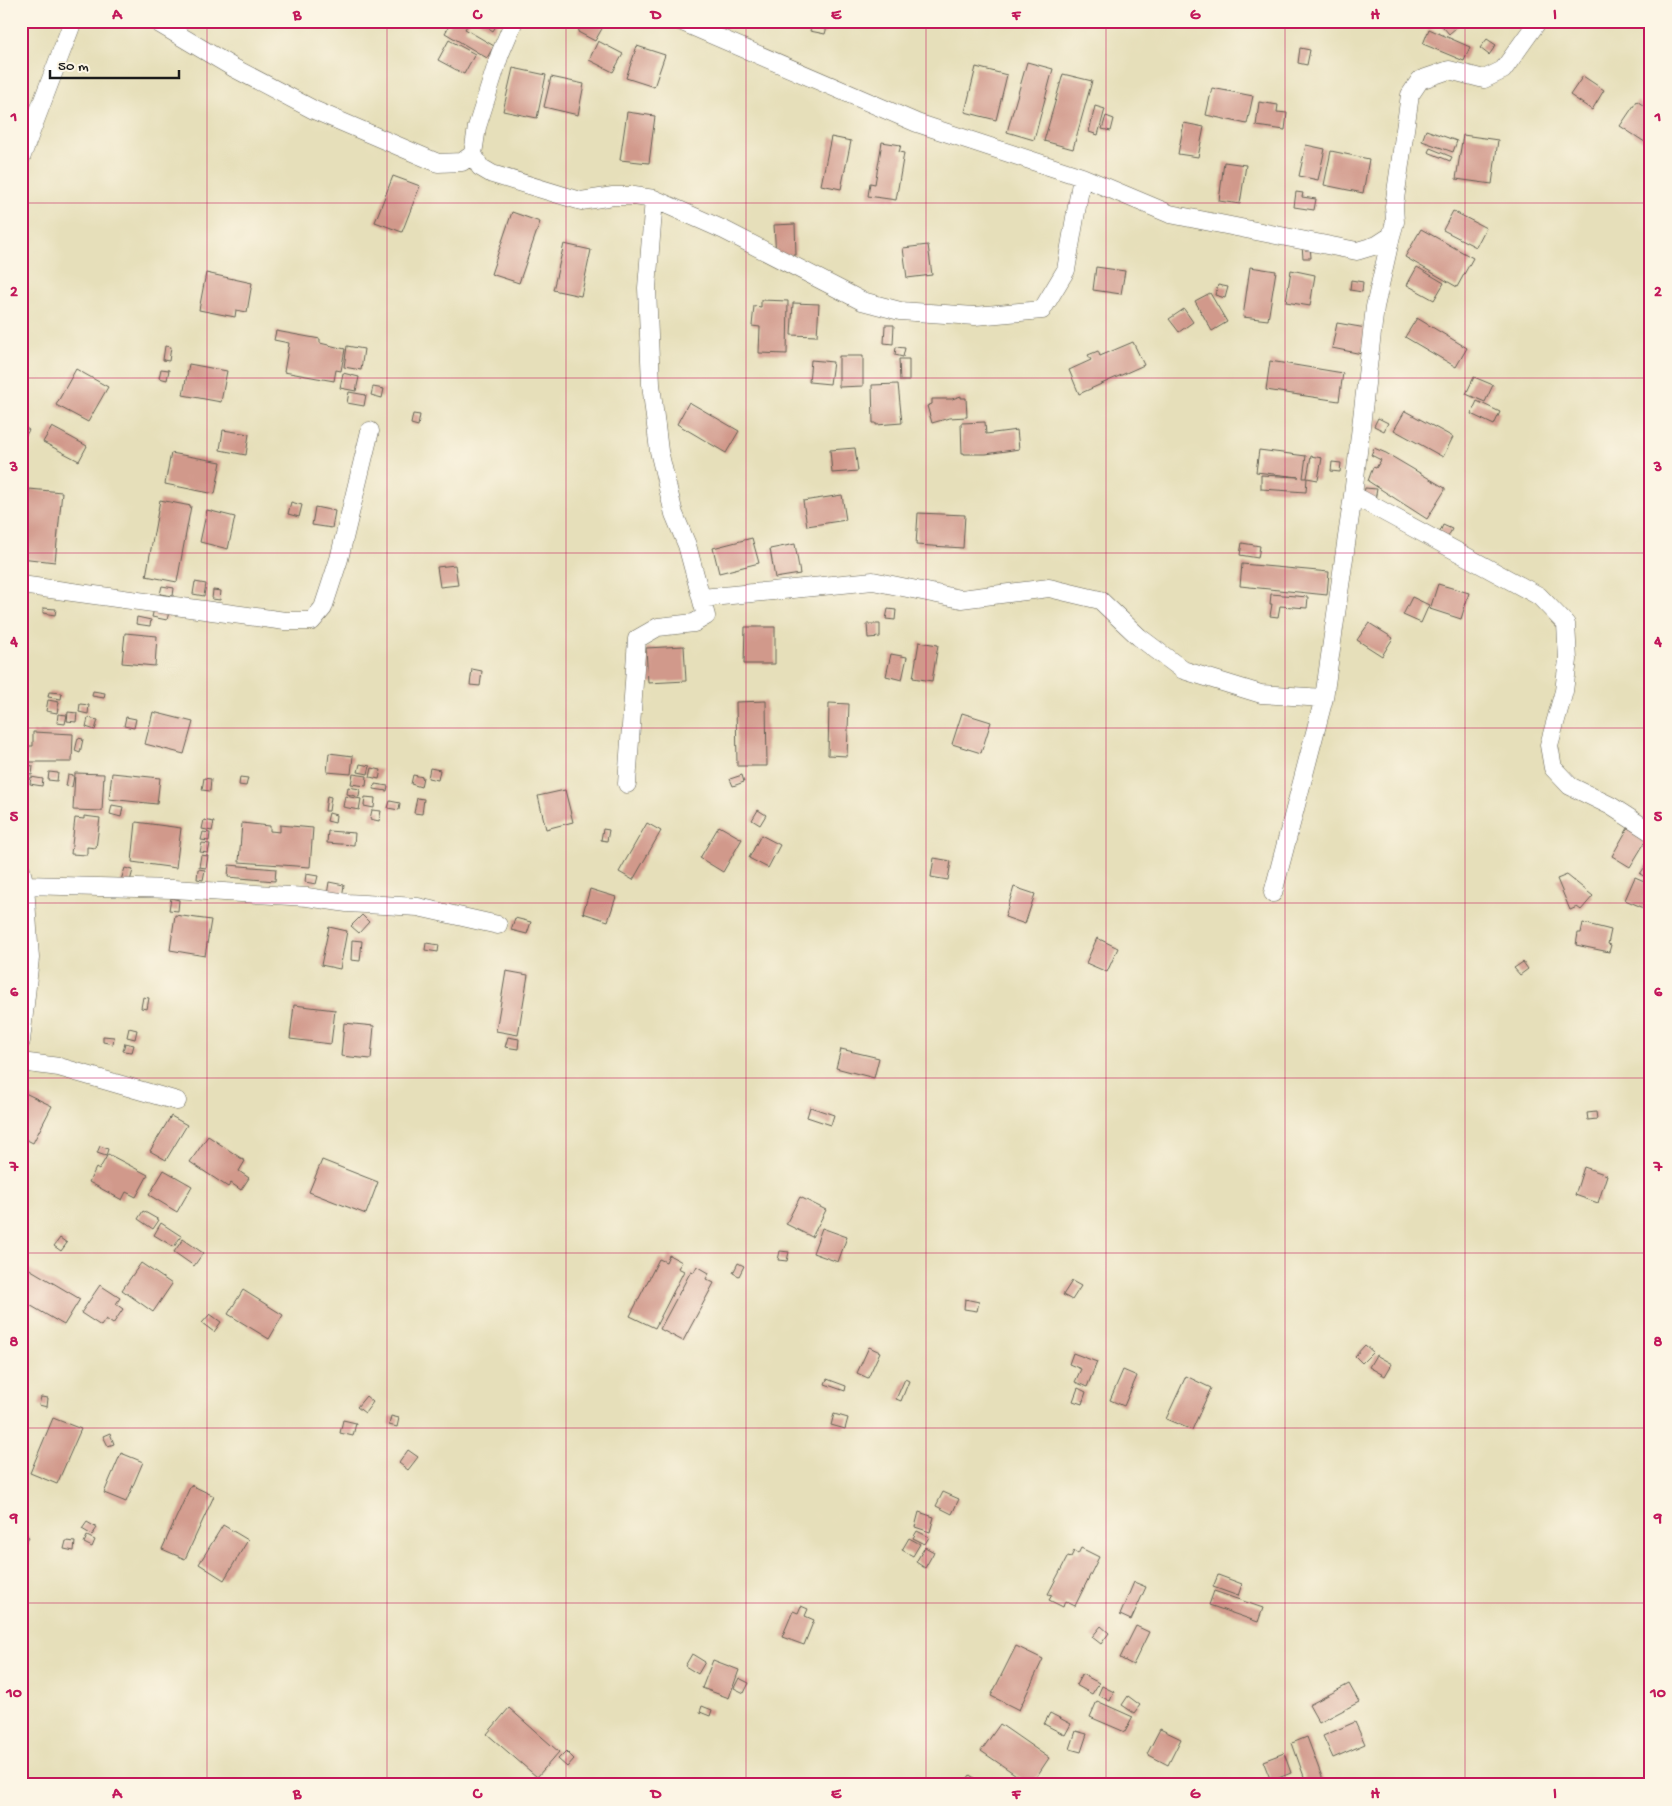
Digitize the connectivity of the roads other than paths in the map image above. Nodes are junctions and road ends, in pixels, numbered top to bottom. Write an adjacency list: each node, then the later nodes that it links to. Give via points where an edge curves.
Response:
1 (73, 21): 7 (street)
2 (156, 21): 6 (street, via 234,68 314,110 438,163 462,162)
3 (514, 21): 6 (street, via 500,54)
4 (680, 21): 8 (street, via 917,123)
5 (1538, 21): 10 (street, via 1503,70 1484,79 1449,70 1420,80 1410,95)
6 (472, 154): 9 (street, via 480,166 492,174 581,201 620,196)
7 (21, 158)
8 (1082, 177): 9 (street, via 1066,270 1042,310 975,316 900,311 862,301 724,230); 10 (street, via 1170,214 1333,247 1357,251 1377,245)
9 (654, 199): 14 (street, via 647,288 651,384 659,451 674,514 687,545)
10 (1391, 236): 12 (street, via 1375,307)
11 (370, 431): 13 (street, via 339,558 323,608 312,621 285,621)
12 (1353, 494): 15 (street); 17 (street, via 1538,596 1566,624 1568,660 1564,691 1549,745 1553,768 1570,786 1611,806)
13 (21, 584)
14 (702, 598): 15 (street, via 873,581 961,598 1048,588 1100,600 1139,637 1183,670 1261,694); 16 (street, via 706,616 694,623 658,628 637,639)
15 (1324, 698): 19 (street)
16 (627, 784)
17 (1651, 832)
18 (23, 878): 20 (street, via 418,907); 21 (street, via 30,958)
19 (1273, 893)
20 (498, 925)
21 (21, 1041)
22 (21, 1062): 23 (street, via 59,1067)
23 (177, 1101)

